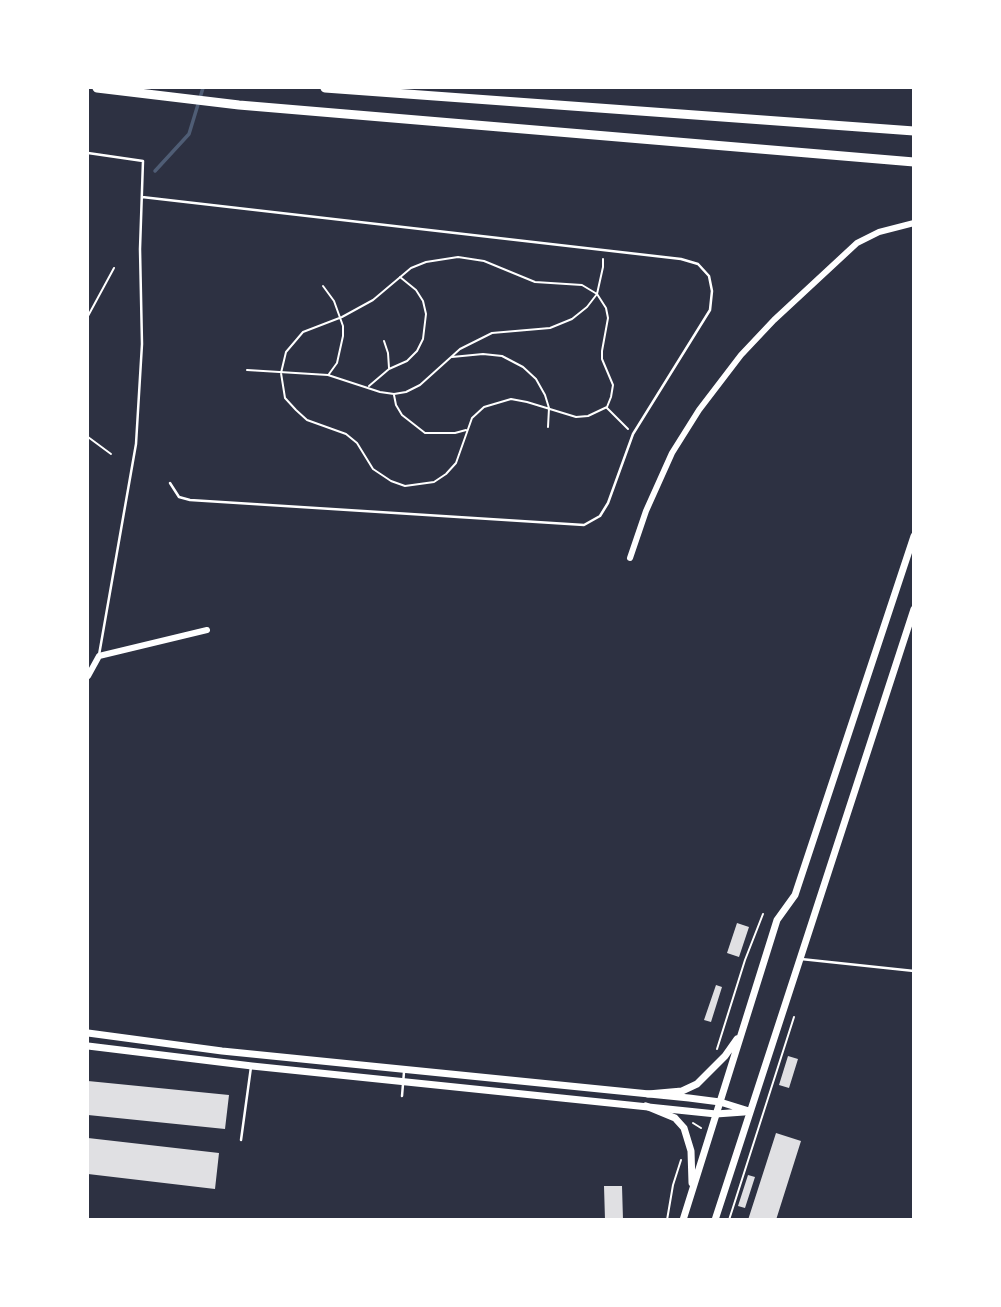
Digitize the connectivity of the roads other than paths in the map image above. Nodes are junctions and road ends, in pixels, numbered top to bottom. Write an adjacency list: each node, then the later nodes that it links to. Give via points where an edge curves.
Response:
1 (97, 88): 5 (highway, via 239,105)
2 (325, 88): 3 (highway)
3 (914, 131)
4 (88, 153): 6 (lane, via 143,161)
5 (914, 162)
6 (142, 197): 8 (lane, via 681,259 698,264 709,276 712,291 710,310 634,435 608,503 600,516 584,525 190,500 179,497); 13 (lane, via 142,344 136,444)
7 (914, 223): 10 (street, via 858,243 741,355 672,453)
8 (170, 483)
9 (914, 536): 17 (main road, via 799,882 777,920)
10 (630, 558)
11 (914, 609): 15 (main road)
12 (207, 630): 13 (street)
13 (99, 656): 14 (street)
14 (88, 676)
15 (798, 959): 16 (lane); 27 (main road)
16 (914, 971)
17 (745, 1023): 23 (main road, via 726,1056 698,1084 682,1091); 25 (main road)
18 (88, 1033): 21 (main road)
19 (88, 1046): 20 (main road)
20 (252, 1066): 22 (main road); 29 (lane)
21 (405, 1069): 22 (lane); 23 (main road)
22 (404, 1081): 24 (lane); 26 (main road)
23 (648, 1094): 25 (main road)
24 (402, 1096)
25 (720, 1102): 27 (main road); 28 (main road)
26 (646, 1106): 28 (main road); 30 (main road, via 675,1118 688,1135)
27 (749, 1111): 28 (main road); 32 (main road)
28 (716, 1114): 30 (main road)
29 (241, 1140)
30 (690, 1199): 31 (main road)
31 (683, 1220)
32 (715, 1220)

